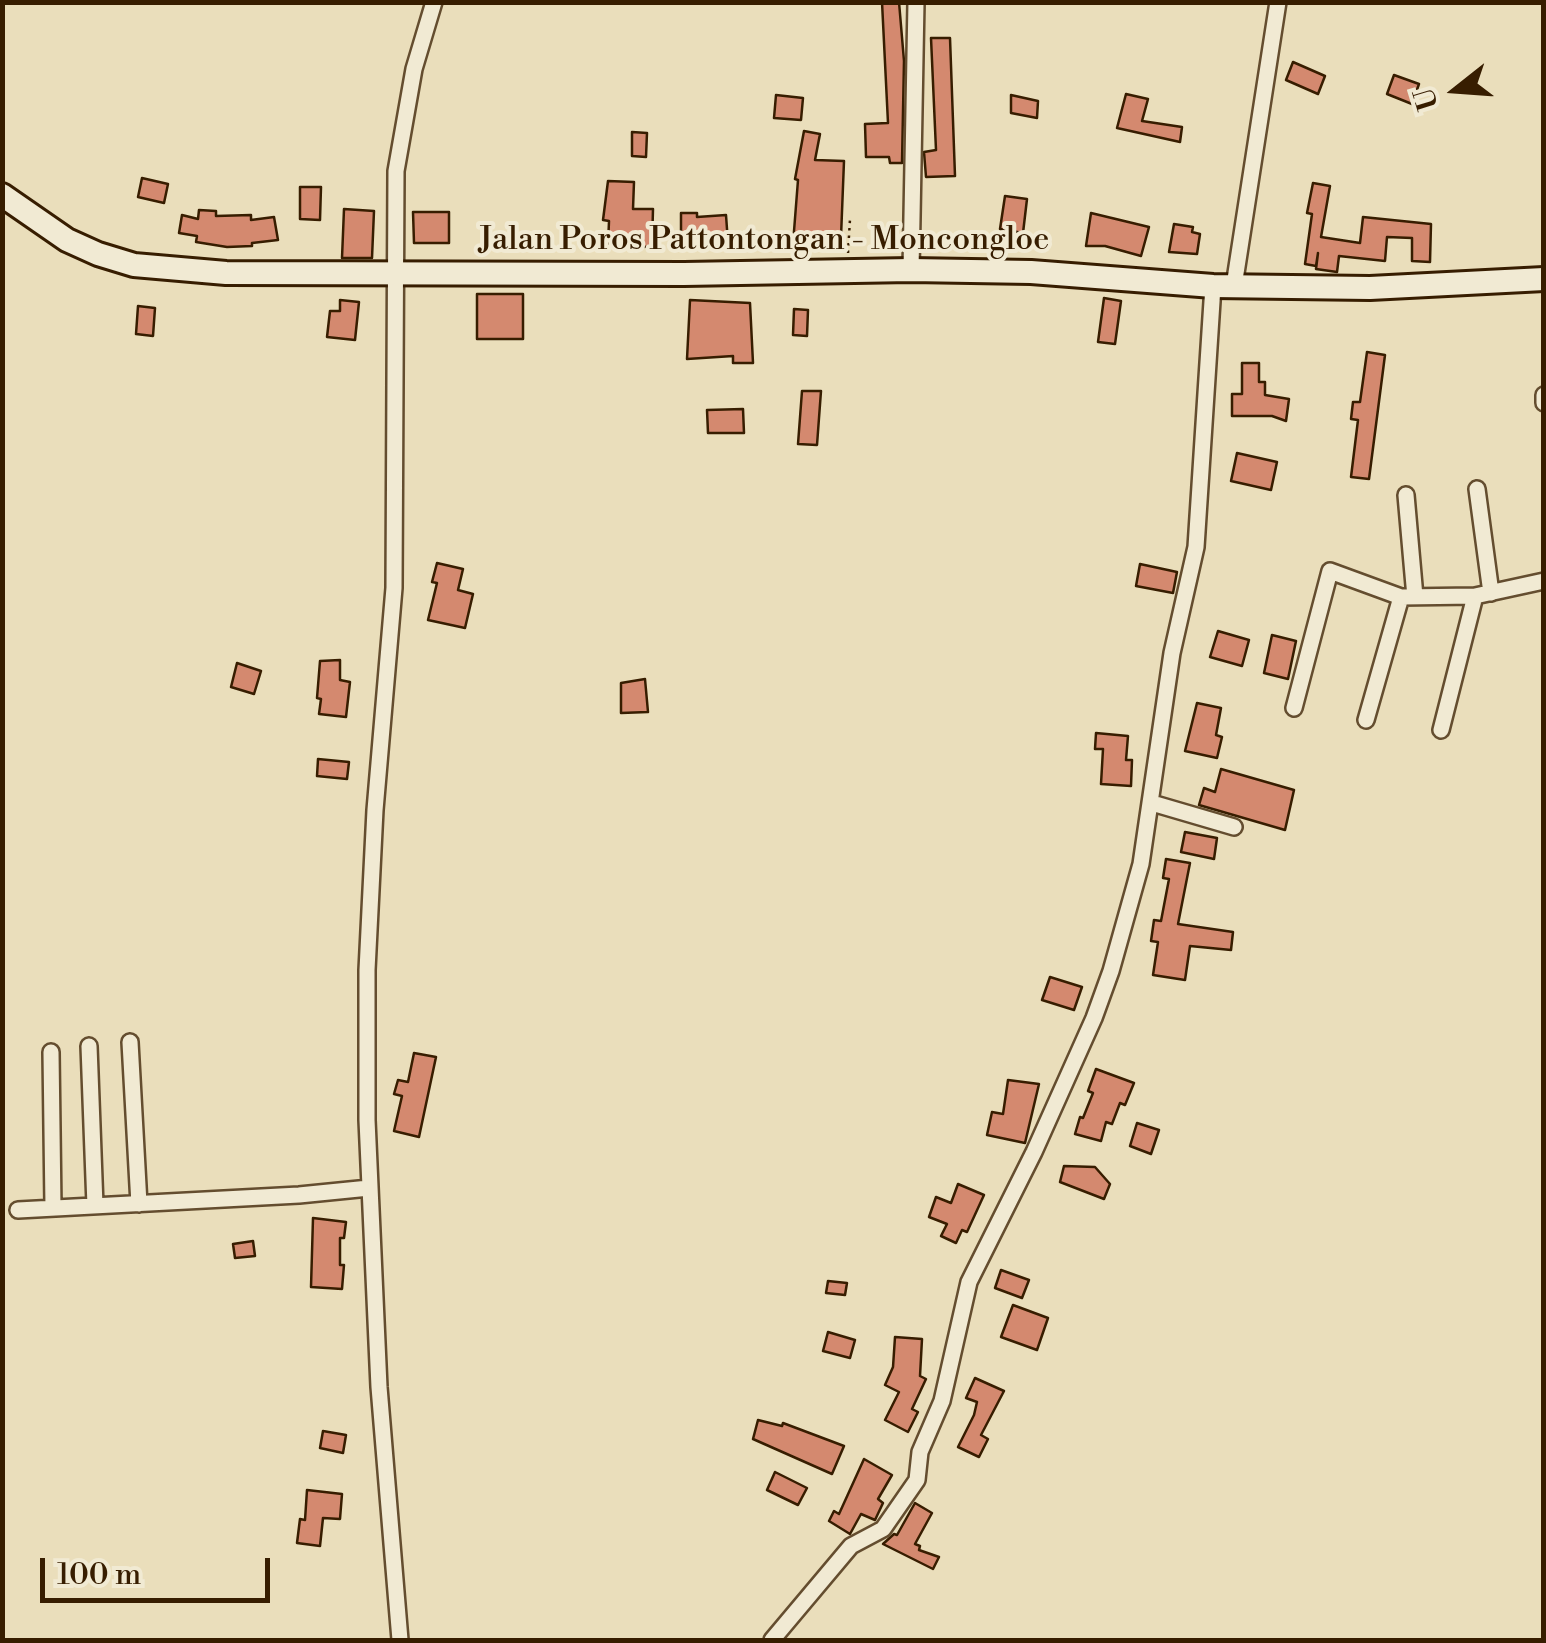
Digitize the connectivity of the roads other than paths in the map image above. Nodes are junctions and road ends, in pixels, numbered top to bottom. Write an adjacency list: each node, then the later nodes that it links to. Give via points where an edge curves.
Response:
1 (434, 2): 6 (street, via 396,171)
2 (916, 2): 5 (street)
3 (1278, 2): 8 (street)
4 (2, 195): 6 (street, Jalan Poros Pattontongan - Moncongloe, via 68,240 134,265 226,274)
5 (911, 270): 6 (street, Jalan Poros Pattontongan - Moncongloe); 8 (street, Jalan Poros Pattontongan - Moncongloe)
6 (394, 272): 24 (street, via 394,588 366,970)
7 (1544, 278): 8 (street, Jalan Poros Pattontongan - Moncongloe, via 1370,288)
8 (1223, 286): 19 (street, via 1196,546 1160,722)
9 (1544, 396): 10 (street)
10 (1544, 404)
11 (1477, 489): 14 (street)
12 (1406, 495): 15 (street)
13 (1544, 582): 14 (street)
14 (1483, 594): 15 (street); 18 (street)
15 (1408, 597): 16 (street, via 1330,571); 17 (street)
16 (1294, 708)
17 (1366, 720)
18 (1441, 730)
19 (1152, 802): 20 (street); 30 (street, via 1142,864 1094,1018 969,1282 942,1401 920,1452 918,1480 883,1530 850,1546)
20 (1234, 827)
21 (130, 1042): 25 (street)
22 (89, 1046): 26 (street)
23 (51, 1052): 27 (street)
24 (370, 1188): 25 (street); 29 (street)
25 (138, 1204): 26 (street)
26 (95, 1206): 27 (street)
27 (53, 1208): 28 (street)
28 (18, 1210)
29 (400, 1640)
30 (772, 1640)

